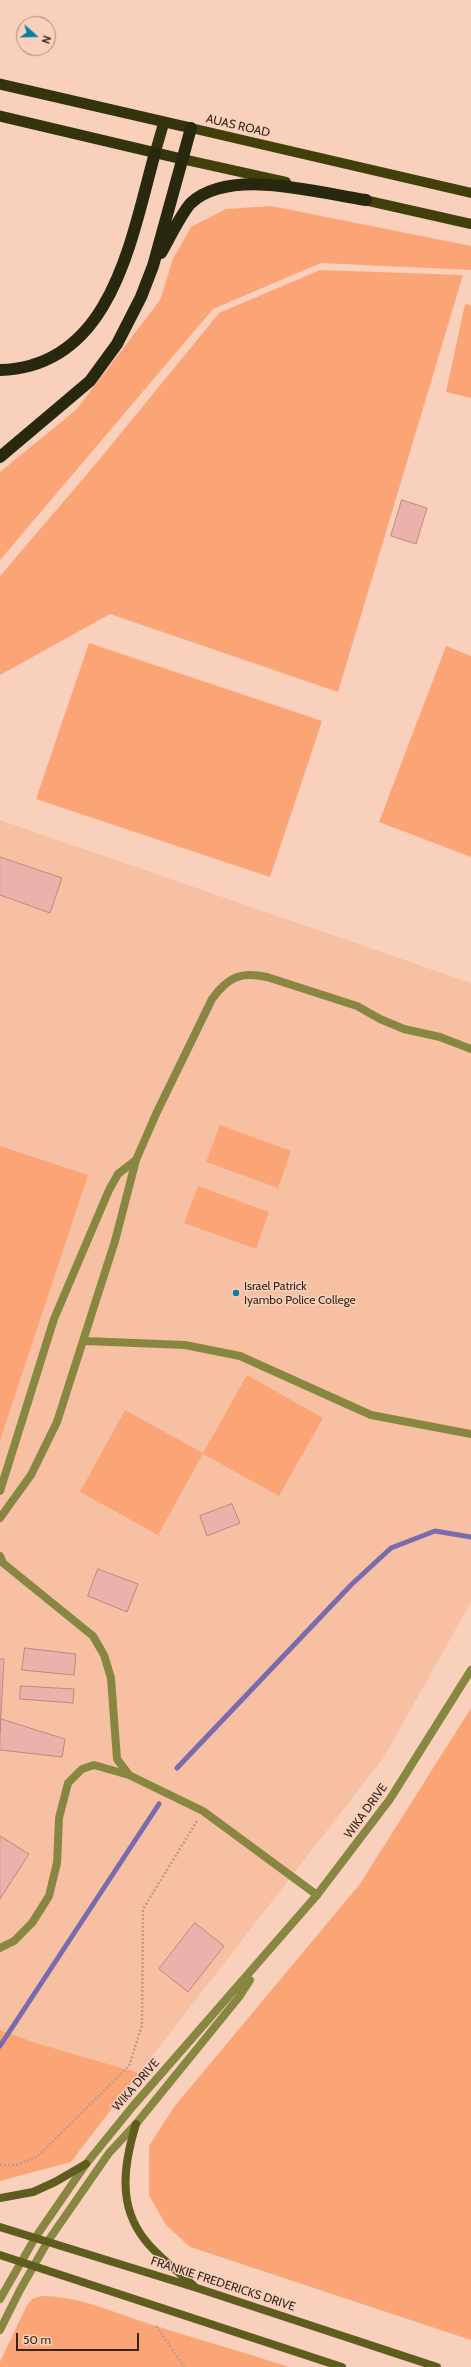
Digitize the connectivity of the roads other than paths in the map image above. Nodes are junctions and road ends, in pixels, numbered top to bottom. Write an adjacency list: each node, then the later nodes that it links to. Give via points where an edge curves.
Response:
1 (0, 84): 3 (highway, AUAS ROAD)
2 (0, 116): 5 (highway)
3 (164, 122): 4 (highway, AUAS ROAD); 5 (highway)
4 (191, 128): 6 (highway); 7 (main road, AUAS ROAD)
5 (155, 153): 6 (highway); 11 (highway, via 131,238 111,292 94,322 78,340 49,360 19,369)
6 (182, 159): 8 (main road); 10 (highway)
7 (471, 194)
8 (366, 200): 9 (main road); 10 (highway, via 270,185 237,183 208,192 190,204)
9 (471, 224)
10 (153, 266): 12 (highway, via 141,297 117,344 90,381)
11 (0, 370)
12 (0, 457)
13 (471, 1049): 14 (street, via 380,1019 357,1006 253,974 240,975 222,985 212,999)
14 (136, 1160): 15 (street); 17 (street, via 118,1174 109,1190 54,1319)
15 (85, 1341): 16 (street, via 185,1346 240,1356 371,1415); 18 (street, via 57,1422 31,1475)
16 (471, 1434)
17 (0, 1490)
18 (0, 1518)
19 (0, 1556): 21 (street, via 3,1563 93,1636 104,1655 110,1678 117,1759)
20 (471, 1670): 22 (street, WIKA DRIVE, via 390,1799)
21 (129, 1775): 22 (street, via 203,1810); 23 (street, via 94,1765 82,1769 68,1783 59,1818 57,1863 49,1896 32,1923 14,1941)
22 (317, 1896): 24 (street, WIKA DRIVE)
23 (0, 1948)
24 (266, 1956): 25 (street, WIKA DRIVE, via 239,1997); 26 (street, WIKA DRIVE)
25 (136, 2124): 30 (street, WIKA DRIVE, via 101,2164); 34 (main road, via 128,2149 124,2177 126,2200 133,2219 145,2240)
26 (86, 2164): 27 (main road, via 33,2192); 29 (street, WIKA DRIVE)
27 (0, 2198)
28 (0, 2227): 29 (main road, FRANKIE FREDERICKS DRIVE)
29 (35, 2238): 30 (main road, FRANKIE FREDERICKS DRIVE); 32 (street, WIKA DRIVE)
30 (48, 2241): 33 (street, WIKA DRIVE); 34 (main road, FRANKIE FREDERICKS DRIVE)
31 (0, 2255): 32 (main road)
32 (20, 2262): 33 (main road); 35 (street, WIKA DRIVE)
33 (34, 2266): 36 (street, WIKA DRIVE); 37 (main road)
34 (197, 2288): 38 (main road, FRANKIE FREDERICKS DRIVE)
35 (0, 2299)
36 (0, 2330)
37 (342, 2367)
38 (437, 2367)

